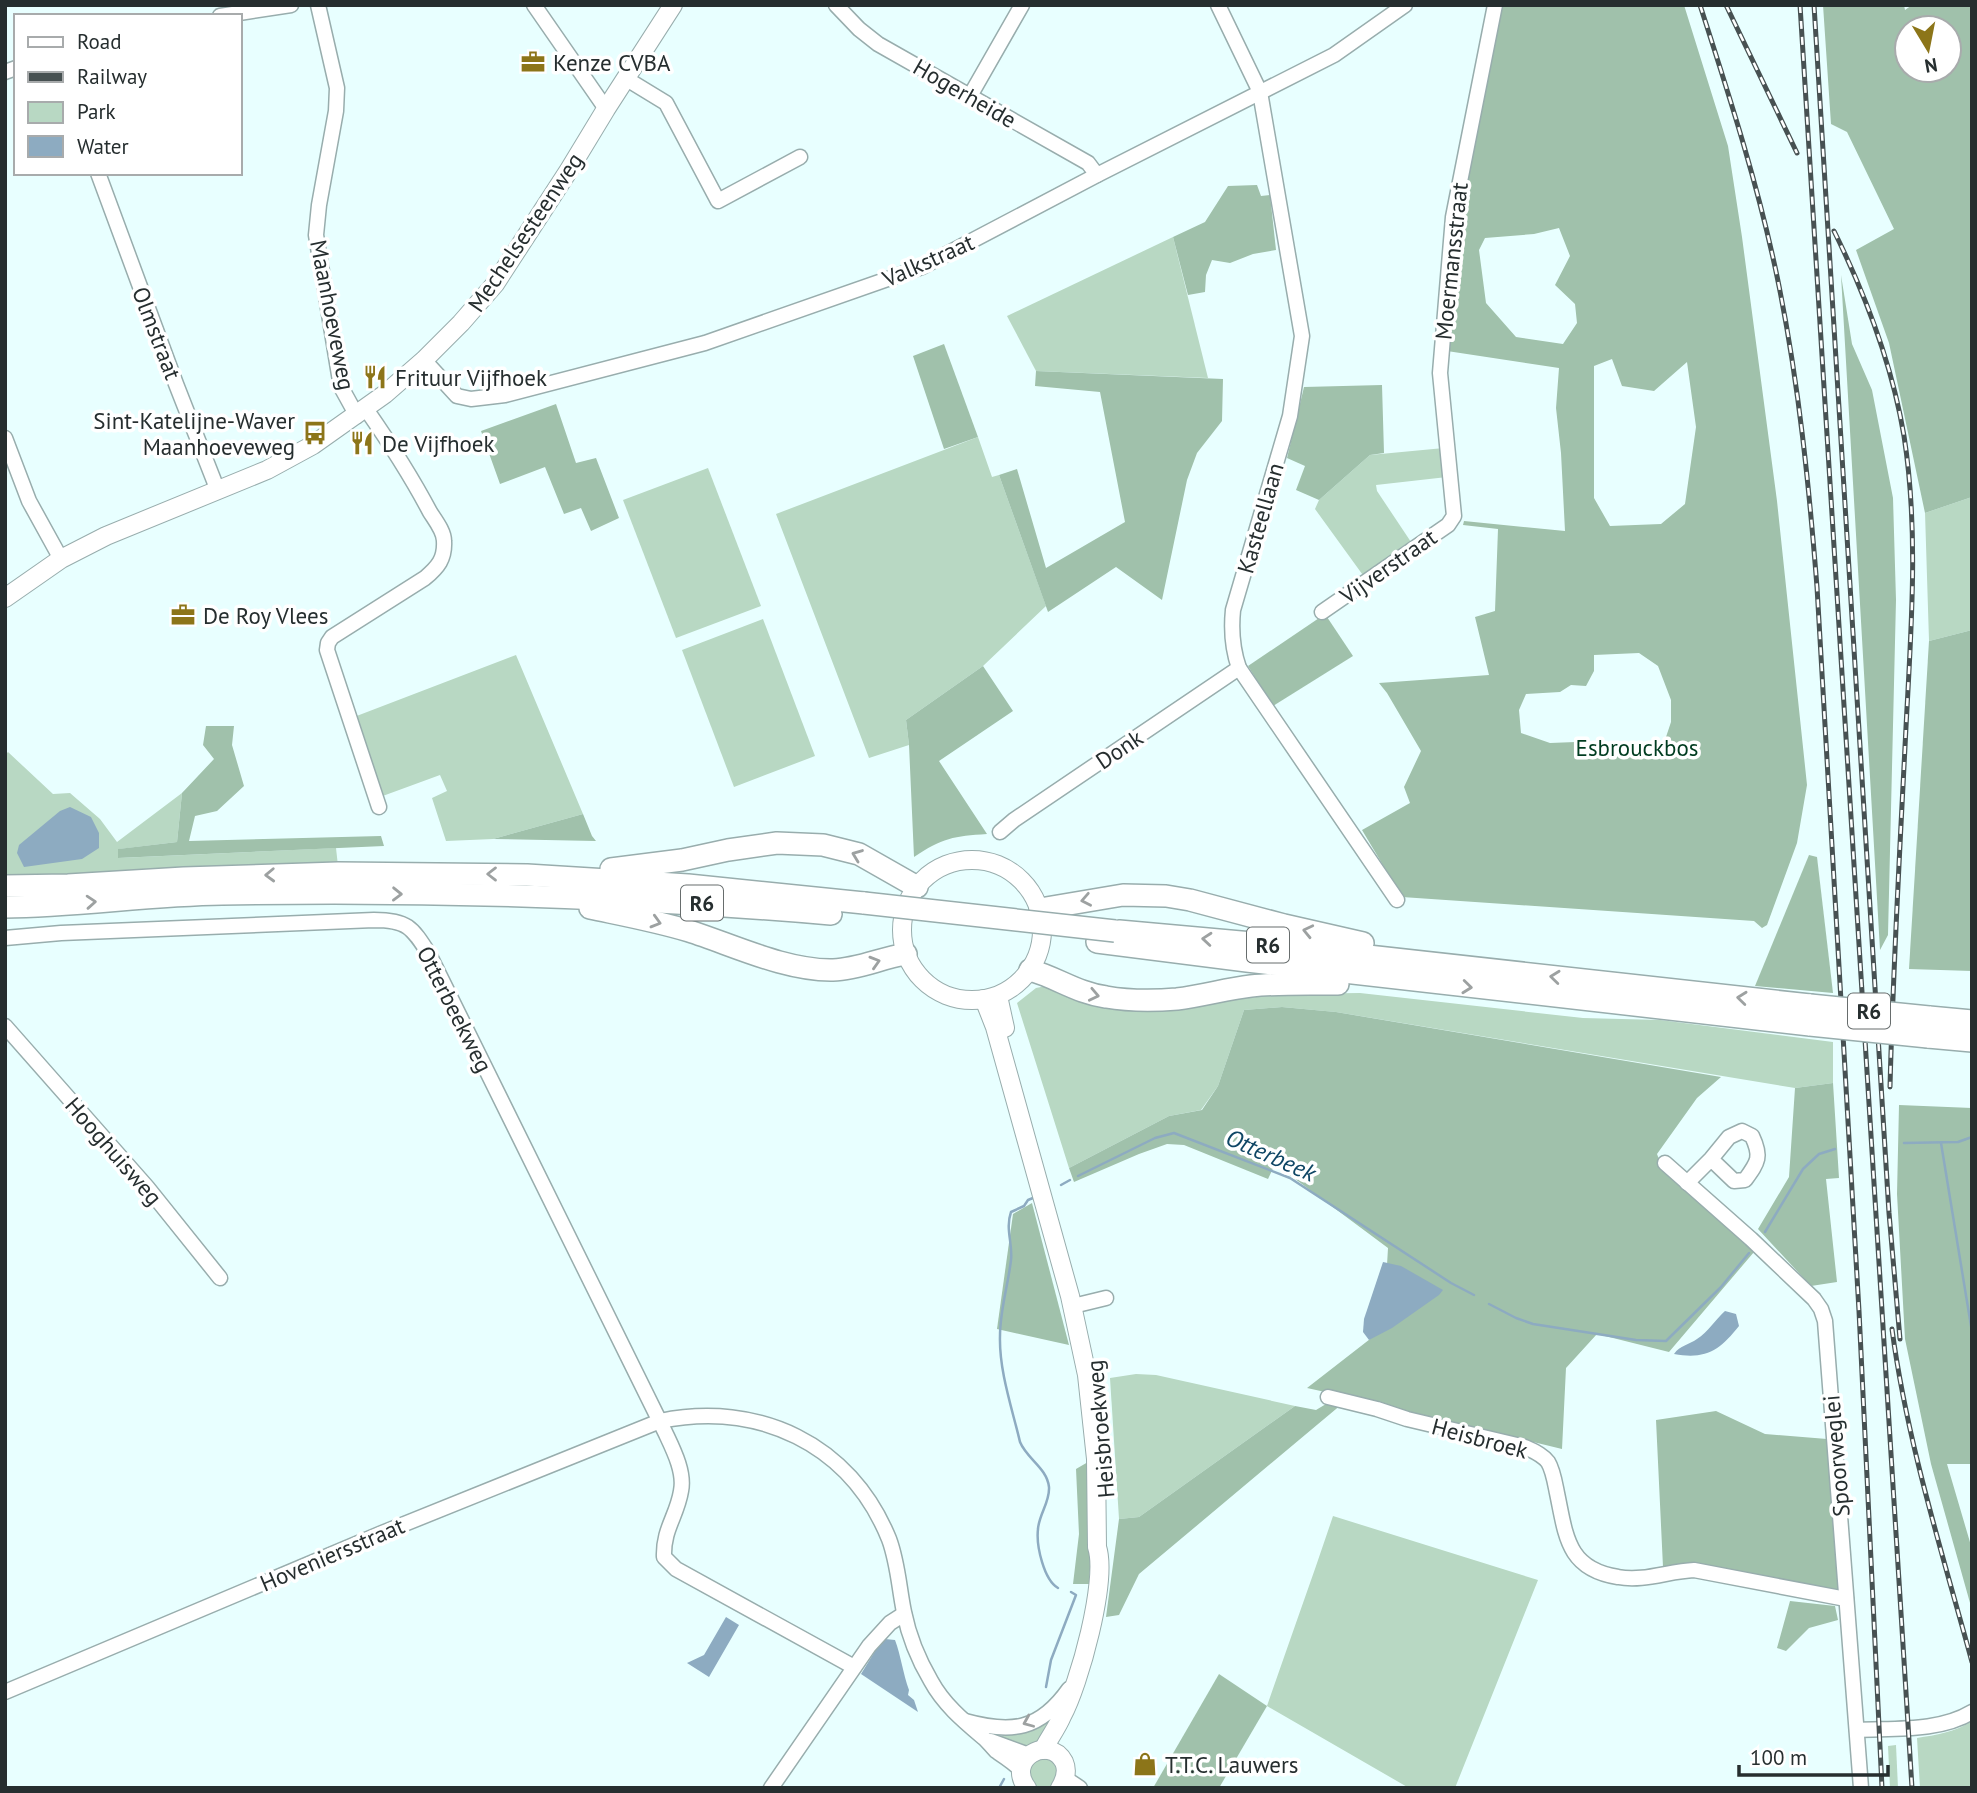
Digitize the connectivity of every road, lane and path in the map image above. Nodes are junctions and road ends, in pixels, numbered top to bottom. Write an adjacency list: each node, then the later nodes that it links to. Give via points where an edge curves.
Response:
1 (291, 5): 10 (street)
2 (318, 5): 19 (street, Maanhoeveweg, via 337,88 316,235 341,387)
3 (534, 5): 14 (street)
4 (673, 5): 11 (main road, Mechelsesteenweg)
5 (836, 5): 13 (street, Hogerheide, via 878,44)
6 (1022, 5): 13 (street)
7 (1218, 5): 12 (street, Kasteellaan)
8 (1405, 5): 12 (street, Valkstraat, via 1334,55)
9 (1495, 5): 22 (street, Moermansstraat, via 1452,217 1440,373)
10 (233, 14)
11 (625, 78): 14 (main road, Mechelsesteenweg); 15 (street, via 666,103 718,201)
12 (1261, 92): 17 (street, Valkstraat); 26 (street, Kasteellaan, via 1302,336 1290,416 1233,610)
13 (970, 96): 17 (street, Hogerheide, via 1088,163)
14 (606, 109): 18 (main road, Mechelsesteenweg, via 495,284)
15 (800, 158)
16 (99, 175): 21 (street, Olmstraat)
17 (1097, 175): 18 (street, Valkstraat, via 922,267 705,343 505,395 471,399 457,396)
18 (425, 360): 19 (main road, Mechelsesteenweg)
19 (361, 412): 21 (main road, Mechelsesteenweg, via 313,445); 27 (street, Maanhoeveweg, via 395,451 444,536 438,567 328,643)
20 (5, 438): 23 (street, via 29,501)
21 (218, 491): 23 (main road, Mechelsesteenweg)
22 (1452, 519): 25 (street, Vijverstraat)
23 (61, 559): 24 (main road, Mechelsesteenweg)
24 (5, 598)
25 (1322, 612)
26 (1239, 668): 28 (street, Donk); 34 (street, Kasteellaan)
27 (379, 807)
28 (1000, 832)
29 (560, 876): 30 (highway, R6, one-way to 30, via 338,873); 32 (highway, one-way to 29, via 859,854 823,845 777,843); 36 (highway, R6, via 688,885)
30 (68, 885): 31 (highway); 35 (highway, R6)
31 (5, 886)
32 (917, 887): 37 (main road, via 945,865 982,860 1016,875); 40 (main road, via 903,920)
33 (542, 897): 35 (highway, R6, one-way to 33, via 220,894); 36 (highway, R6); 40 (highway, one-way to 40, via 643,919 810,968 846,969)
34 (1396, 900)
35 (10, 904)
36 (862, 909): 38 (highway, R6, bridge)
37 (1040, 909): 41 (highway, one-way to 37, via 1399,950 1166,896 1123,895); 42 (main road, via 1043,936)
38 (1106, 937): 41 (highway, R6, one-way to 38); 43 (highway, R6)
39 (5, 938): 57 (street, Otterbeekweg, via 374,920 407,925 429,954)
40 (906, 954): 44 (main road, via 932,988 957,999)
41 (1421, 962): 45 (highway, R6, one-way to 41)
42 (1030, 970): 43 (highway, one-way to 43, via 1085,993 1145,1000 1250,986); 44 (main road, via 1011,989)
43 (1399, 979): 45 (highway, R6, one-way to 45)
44 (991, 998): 55 (main road, Heisbroekweg, via 995,1027)
45 (1810, 1015): 48 (highway, R6, bridge)
46 (1972, 1021): 48 (highway, R6)
47 (5, 1026): 53 (street, Hooghuisweg, via 147,1187)
48 (1928, 1027): 49 (highway, R6)
49 (1972, 1041)
50 (1711, 1158): 52 (street)
51 (1665, 1163): 52 (street, Spoorweglei)
52 (1687, 1183): 58 (street, Spoorweglei, via 1821,1309)
53 (220, 1278)
54 (1106, 1298): 55 (street)
55 (1078, 1305): 61 (main road, Heisbroekweg, via 1096,1459 1099,1553 1091,1626)
56 (1328, 1397): 58 (street, Heisbroek, via 1540,1454 1548,1462 1575,1557 1602,1573 1637,1578 1694,1570)
57 (660, 1421): 59 (street, Hoveniersstraat, via 700,1415 748,1419 798,1437 835,1462 864,1494 889,1540); 60 (street, via 679,1465 682,1490 663,1541 664,1557 676,1569); 62 (street, Hoveniersstraat)
58 (1846, 1599): 65 (street, Spoorweglei)
59 (904, 1614): 60 (street, via 879,1633); 64 (street, Hoveniersstraat, via 913,1646 932,1684)
60 (854, 1667): 68 (street)
61 (1077, 1678): 64 (street, one-way to 64, via 1046,1714 1024,1725 999,1729); 66 (main road, Heisbroekweg)
62 (5, 1692)
63 (1972, 1712): 65 (street, via 1946,1723)
64 (964, 1721): 66 (street, Hoveniersstraat)
65 (1857, 1730): 69 (street, Spoorweglei)
66 (1033, 1770): 67 (main road, Heisbroekweg, via 1066,1768)
67 (1068, 1785)
68 (771, 1788)
69 (1861, 1788)

